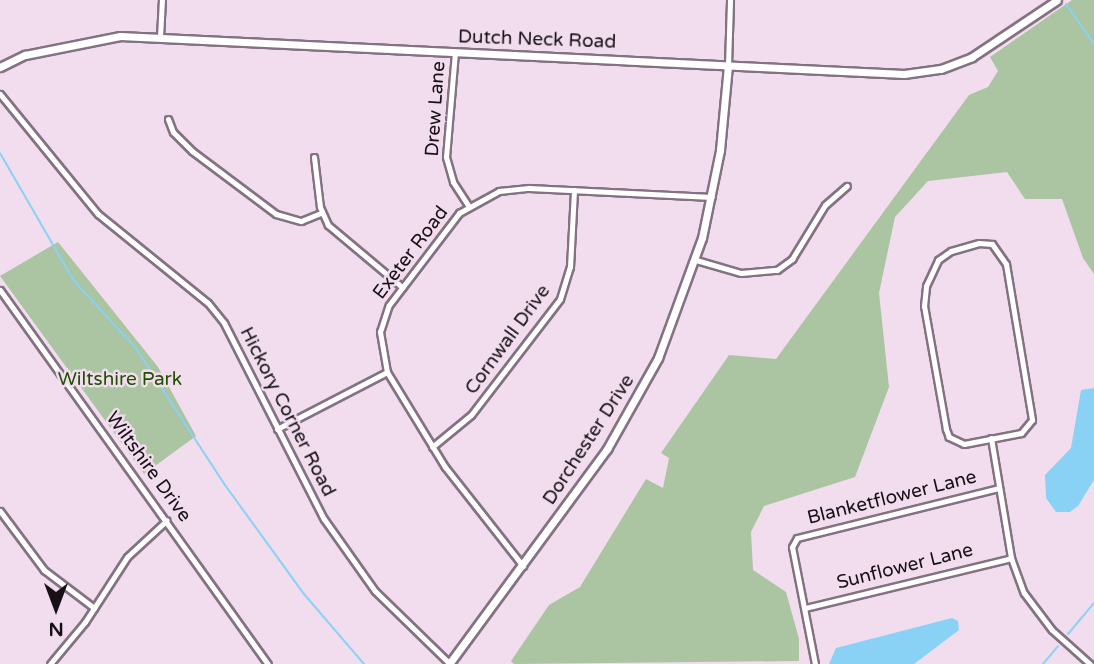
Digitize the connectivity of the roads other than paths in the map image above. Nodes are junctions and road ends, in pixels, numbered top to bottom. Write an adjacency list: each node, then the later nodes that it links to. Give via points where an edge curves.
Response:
1 (162, 0): 4 (street)
2 (730, 0): 7 (street, Dorchester Drive)
3 (1056, 0): 7 (street, Dutch Neck Road, via 972,57 927,72)
4 (160, 37): 5 (street, Dutch Neck Road); 6 (street, Dutch Neck Road, via 94,39)
5 (455, 52): 7 (street, Dutch Neck Road); 14 (street, Drew Lane, via 446,158 453,182)
6 (3, 64)
7 (728, 65): 13 (street, Dorchester Drive)
8 (0, 94): 20 (street, Hickory Corner Road, via 110,227 218,314)
9 (168, 119): 15 (street, via 173,132 192,151 276,214 301,221)
10 (314, 157): 15 (street)
11 (847, 186): 16 (street, via 825,205 792,259 777,270 741,274)
12 (574, 190): 13 (street, Exeter Road); 14 (street, Exeter Road, via 509,189); 22 (street, Cornwall Drive, via 570,267 560,299 471,415)
13 (712, 197): 16 (street, Dorchester Drive)
14 (468, 205): 17 (street, Exeter Road)
15 (321, 213): 17 (street, via 340,239)
16 (696, 260): 27 (street, Dorchester Drive, via 668,334 634,404)
17 (402, 286): 19 (street, Exeter Road, via 389,304 380,332)
18 (0, 290): 25 (street, Wiltshire Drive)
19 (387, 372): 20 (street); 22 (street, Exeter Road)
20 (277, 429): 32 (street, Hickory Corner Road, via 324,519 375,591)
21 (991, 438): 21 (street, via 964,444 949,437 924,306 926,286 938,260 979,243 992,244 1002,252 1006,264 1032,421 1025,431); 23 (street)
22 (432, 447): 27 (street, Exeter Road)
23 (999, 488): 26 (street); 29 (street, Blanketflower Lane, via 797,538 793,547)
24 (0, 511): 28 (street, via 50,576)
25 (167, 520): 28 (street, via 135,547); 31 (street, Wiltshire Drive)
26 (1012, 558): 29 (street, Sunflower Lane); 34 (street, via 1033,607)
27 (523, 566): 32 (street, Dorchester Drive)
28 (94, 608): 30 (street)
29 (805, 608): 33 (street, Blanketflower Lane)
30 (50, 664)
31 (268, 664)
32 (449, 664)
33 (815, 664)
34 (1090, 664)

